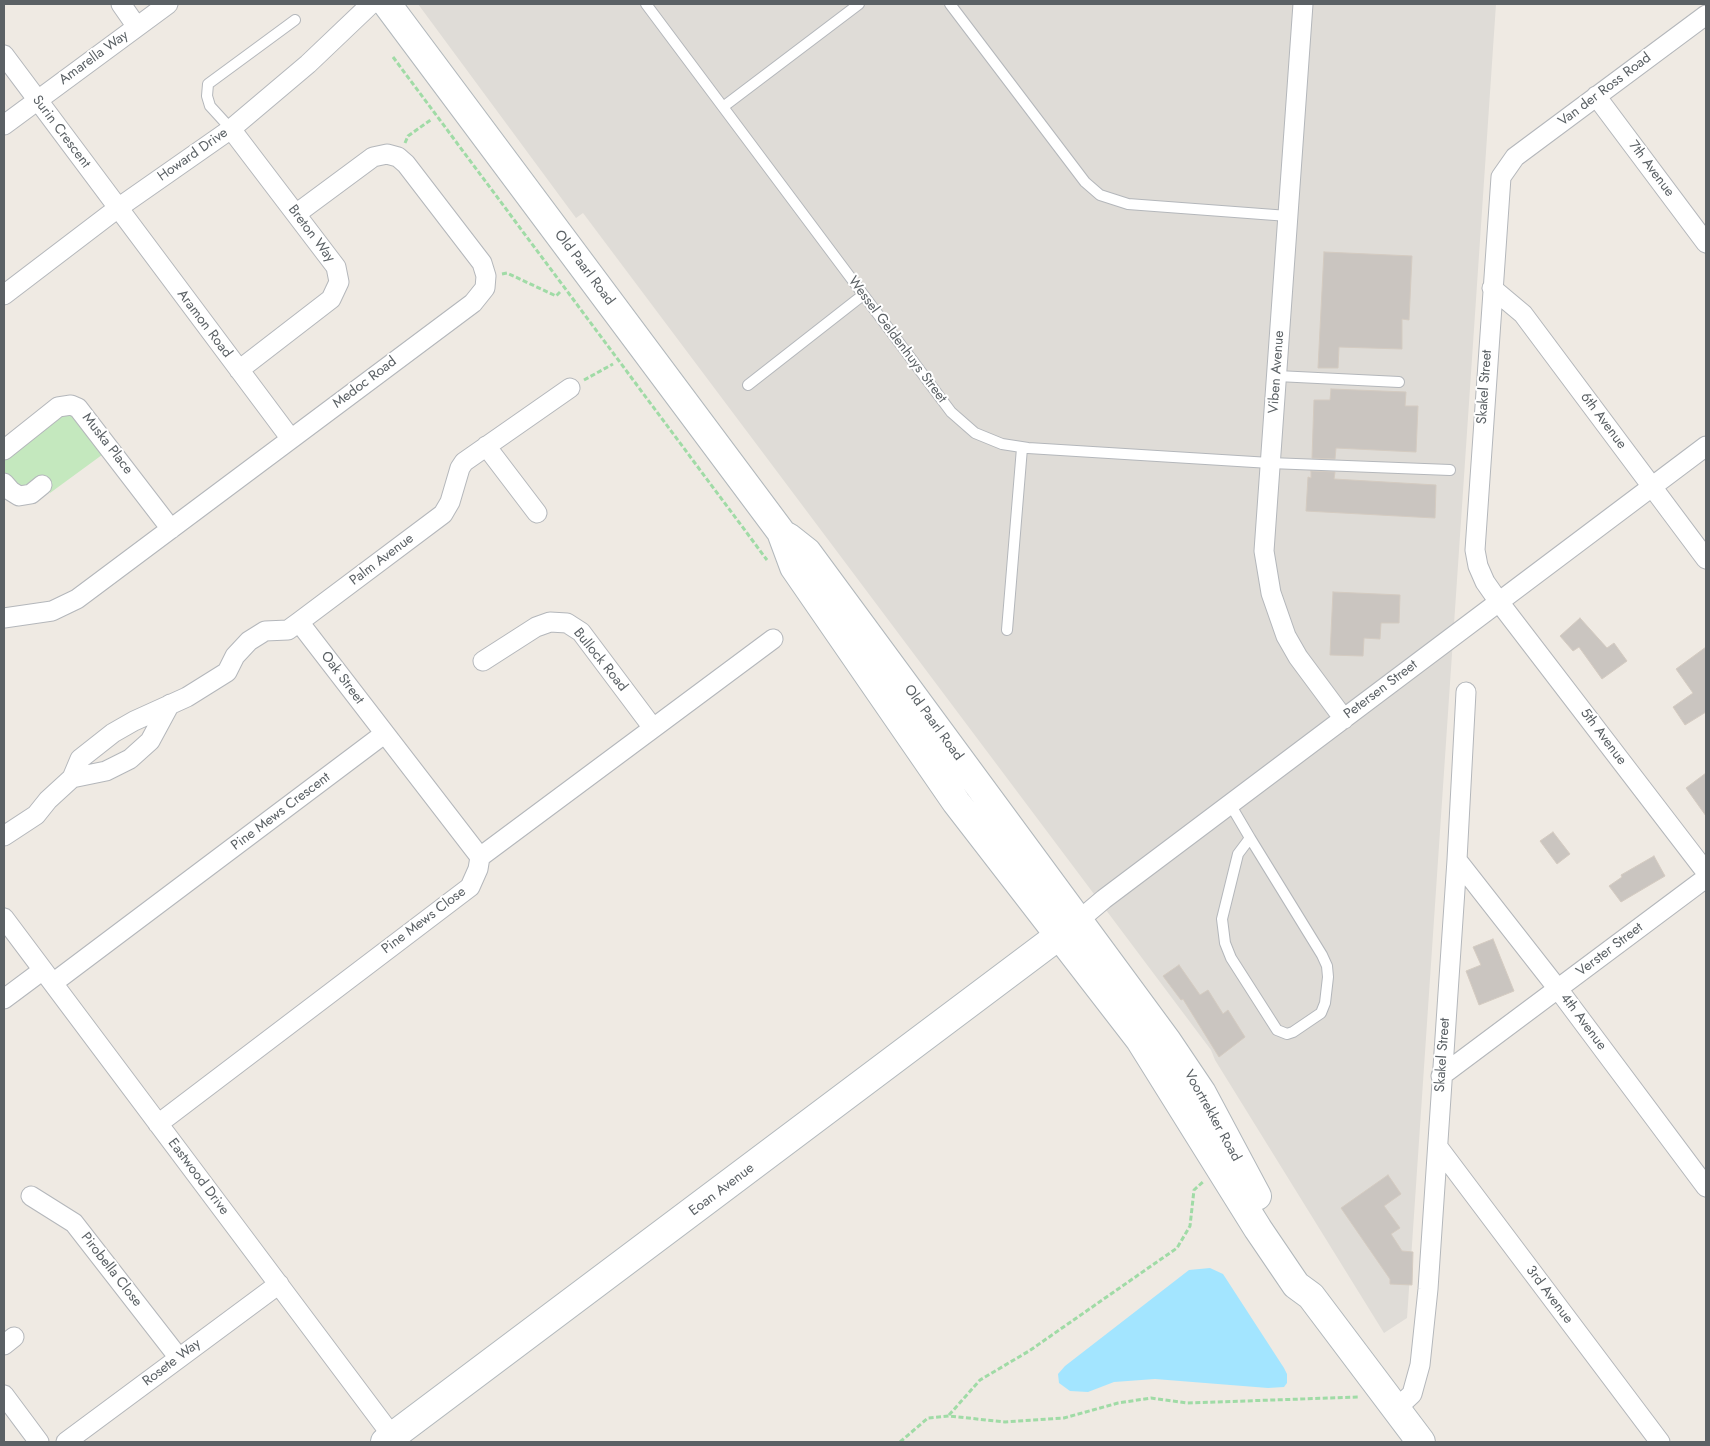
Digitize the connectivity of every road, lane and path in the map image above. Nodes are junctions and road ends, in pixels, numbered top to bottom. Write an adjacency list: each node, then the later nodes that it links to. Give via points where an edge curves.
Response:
1 (121, 4): 11 (street, Amarella Way)
2 (168, 4): 11 (street, Amarella Way)
3 (371, 4): 19 (street, Howard Drive, via 308,64)
4 (387, 4): 73 (main road, Old Paarl Road, via 781,532 799,574 956,802)
5 (646, 4): 16 (lane, Wessel Geldenhuys Street)
6 (859, 4): 16 (lane)
7 (950, 4): 24 (lane, via 1085,182 1100,194 1128,204)
8 (1302, 4): 24 (street, Viben Avenue)
9 (1706, 15): 14 (street, Van der Ross Road)
10 (295, 20): 19 (lane, via 208,84 210,106)
11 (137, 27): 15 (street, Amarella Way)
12 (4, 55): 15 (street, Surin Crescent)
13 (393, 57): 50 (path)
14 (1596, 96): 21 (street, Van der Ross Road); 25 (street, 7th Avenue)
15 (37, 100): 18 (street, Amarella Way); 22 (street, Surin Crescent)
16 (723, 106): 30 (lane, Wessel Geldenhuys Street)
17 (432, 119): 20 (path, via 408,136)
18 (4, 125)
19 (231, 129): 22 (street, Howard Drive); 23 (street, Breton Way)
20 (398, 157): 23 (street, via 387,154 373,157); 26 (street, via 482,263)
21 (1506, 167): 27 (street, Skakel Street, via 1499,189)
22 (118, 208): 29 (street, Howard Drive); 32 (street, Aramon Road)
23 (296, 214): 32 (street, Breton Way, via 336,267 338,288 332,299)
24 (1288, 216): 33 (street, Viben Avenue)
25 (1706, 243)
26 (486, 276): 28 (path, via 507,274 556,296); 37 (street, Medoc Road, via 478,298)
27 (1492, 288): 46 (street, 6th Avenue, via 1523,314); 51 (street, Skakel Street, via 1475,550 1478,566)
28 (560, 292)
29 (4, 295)
30 (863, 295): 35 (lane); 40 (lane, Wessel Geldenhuys Street, via 957,418 989,440)
31 (613, 364): 36 (path)
32 (239, 370): 37 (street, Aramon Road)
33 (1277, 376): 34 (lane); 42 (street, Viben Avenue)
34 (1399, 382)
35 (748, 385)
36 (570, 388): 38 (street, Palm Avenue)
37 (291, 439): 48 (street, Medoc Road)
38 (486, 446): 47 (street); 53 (street, Palm Avenue, via 462,465 443,514)
39 (1706, 446): 46 (street, Petersen Street)
40 (1022, 448): 42 (lane, Wessel Geldenhuys Street); 54 (lane)
41 (4, 450): 48 (street, Muska Place, via 58,407 78,408)
42 (1270, 463): 43 (lane, Wessel Geldenhuys Street); 59 (street, Viben Avenue, via 1264,550 1271,593 1286,636 1298,657)
43 (1450, 470)
44 (4, 483): 45 (street, via 20,496 31,494)
45 (42, 485)
46 (1652, 487): 49 (street, 6th Avenue); 51 (street, Petersen Street)
47 (537, 513)
48 (171, 529): 52 (street, Medoc Road, via 66,605)
49 (1706, 559)
50 (773, 568)
51 (1499, 602): 59 (street, Petersen Street); 70 (street, 5th Avenue)
52 (4, 618)
53 (299, 622): 58 (street, Palm Avenue, via 288,630 265,631 235,656 226,672); 62 (street, Oak Street)
54 (1007, 630)
55 (772, 638): 60 (street)
56 (483, 661): 60 (street, Bullock Road, via 536,627 550,622 567,623 581,632)
57 (1466, 692): 69 (street, Skakel Street)
58 (170, 704): 61 (street, Palm Avenue); 63 (street, via 150,741)
59 (1344, 719): 65 (street, Petersen Street)
60 (653, 728): 68 (street)
61 (114, 733): 63 (street); 64 (street, Palm Avenue, via 80,759)
62 (384, 734): 68 (street); 74 (street, Pine Mews Crescent)
63 (133, 756): 64 (street, via 106,771)
64 (72, 778): 66 (street, Palm Avenue, via 36,815)
65 (1230, 804): 67 (lane); 73 (street, Petersen Street)
66 (4, 836)
67 (1250, 838): 67 (lane, via 1236,862 1222,932 1231,958 1277,1030 1287,1034 1320,1013 1325,1003 1327,966)
68 (480, 857): 78 (street, Pine Mews Close, via 470,886)
69 (1457, 860): 75 (street, 4th Avenue); 77 (street, Skakel Street)
70 (1706, 872)
71 (1706, 878): 75 (street, Verster Street)
72 (4, 918): 74 (street, Eastwood Drive)
73 (1068, 928): 87 (main road, Voortrekker Road, via 1167,1041 1202,1094 1305,1276 1312,1296); 89 (main road, Eoan Avenue)
74 (48, 976): 76 (street, Pine Mews Crescent); 78 (street, Eastwood Drive)
75 (1558, 989): 77 (street, Verster Street); 81 (street, 4th Avenue)
76 (4, 999)
77 (1441, 1076): 79 (street, Skakel Street)
78 (158, 1124): 83 (street, Eastwood Drive)
79 (1438, 1147): 87 (street, Skakel Street, via 1420,1365 1412,1394); 94 (street, 3rd Avenue)
80 (1206, 1179): 88 (path, via 1194,1190 1190,1226 1177,1248 1028,1351 980,1380)
81 (1706, 1187)
82 (31, 1196): 84 (street, Pirobella Close, via 74,1223)
83 (279, 1284): 84 (street, Rosete Way); 89 (street, Eastwood Drive)
84 (179, 1358): 91 (street, Rosete Way)
85 (4, 1395): 90 (street)
86 (1359, 1397): 88 (path, via 1187,1403 1151,1398 1118,1403 1064,1418 1005,1422)
87 (1396, 1409): 93 (main road, Voortrekker Road)
88 (949, 1416): 92 (path, via 928,1418)
89 (389, 1439)
90 (39, 1442)
91 (66, 1442)
92 (900, 1442)
93 (1421, 1442)
94 (1660, 1442)

